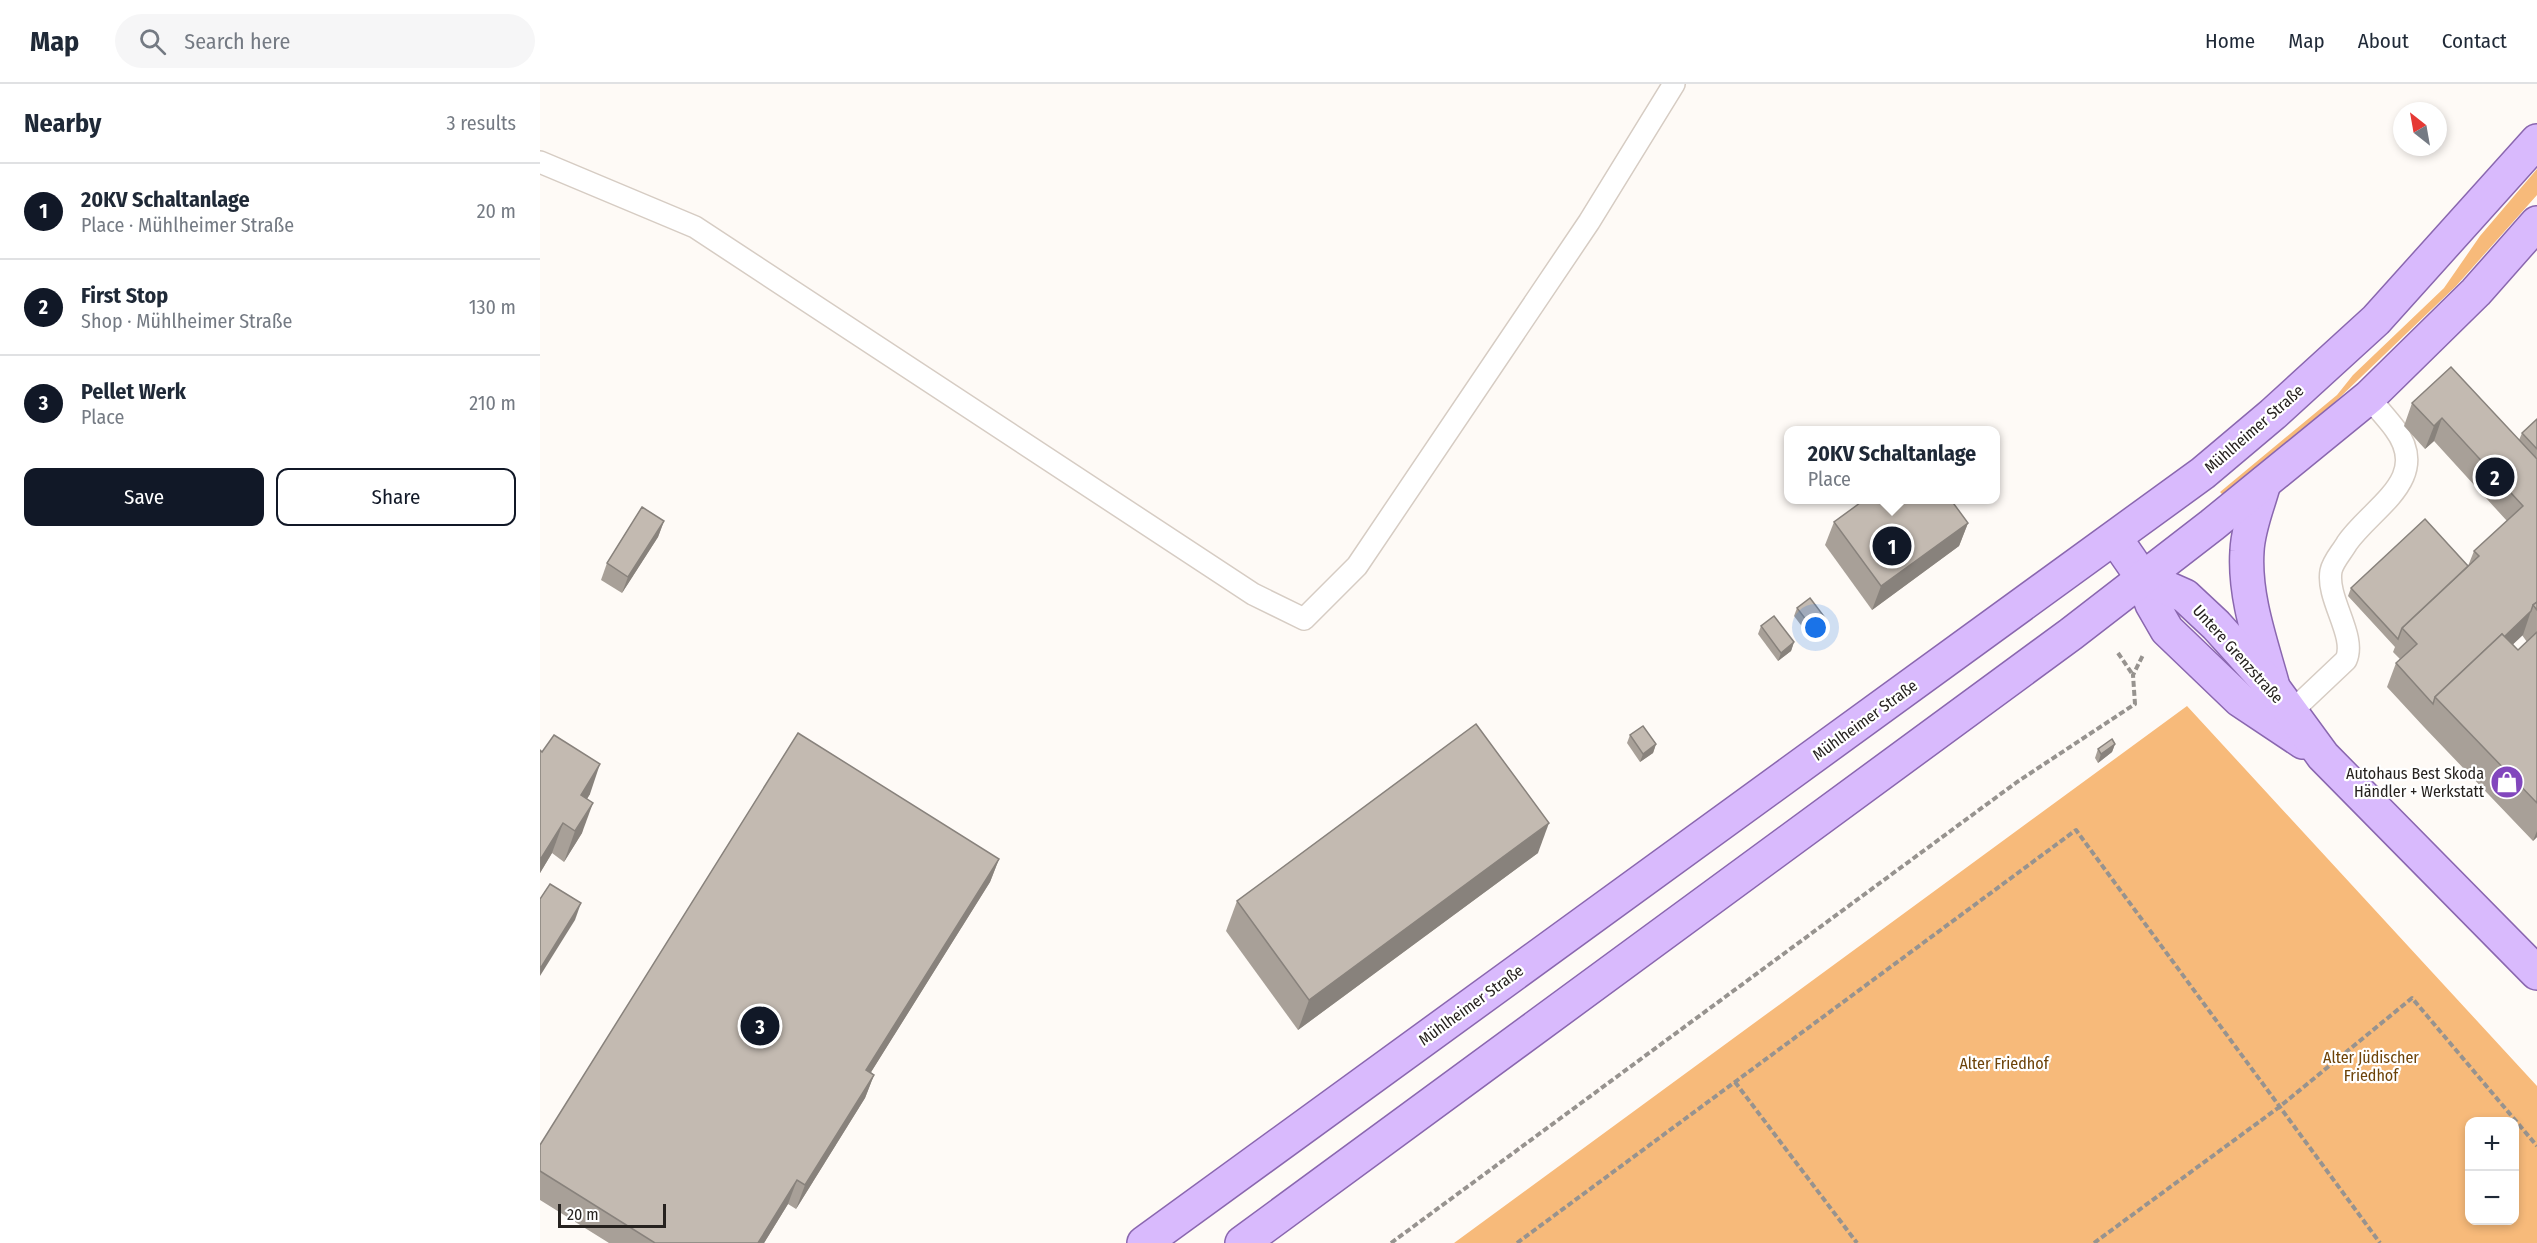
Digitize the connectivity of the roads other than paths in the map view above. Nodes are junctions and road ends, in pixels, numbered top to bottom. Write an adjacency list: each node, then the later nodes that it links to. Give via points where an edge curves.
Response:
1 (1674, 84): 3 (lane, via 1589,222 1357,566 1304,619 1253,594 695,226)
2 (2537, 141): 7 (main road, Mühlheimer Straße, via 2376,320 2212,466)
3 (540, 162)
4 (2537, 223): 5 (main road, via 2467,300)
5 (2369, 397): 6 (main road); 9 (lane, via 2402,440 2407,468 2402,483 2350,539 2332,567 2332,591 2349,647 2346,660)
6 (2264, 483): 8 (main road); 9 (main road, via 2250,531 2248,586 2256,626)
7 (2115, 538): 8 (main road); 12 (main road, Mühlheimer Straße)
8 (2142, 577): 9 (main road, Untere Grenzstraße, via 2185,596 2216,625); 10 (main road, Untere Grenzstraße, via 2167,630 2240,700); 13 (main road, via 2024,670)
9 (2282, 701): 10 (main road, Untere Grenzstraße)
10 (2323, 756): 11 (main road, Untere Grenzstraße)
11 (2537, 973)
12 (1144, 1243)
13 (1242, 1243)

